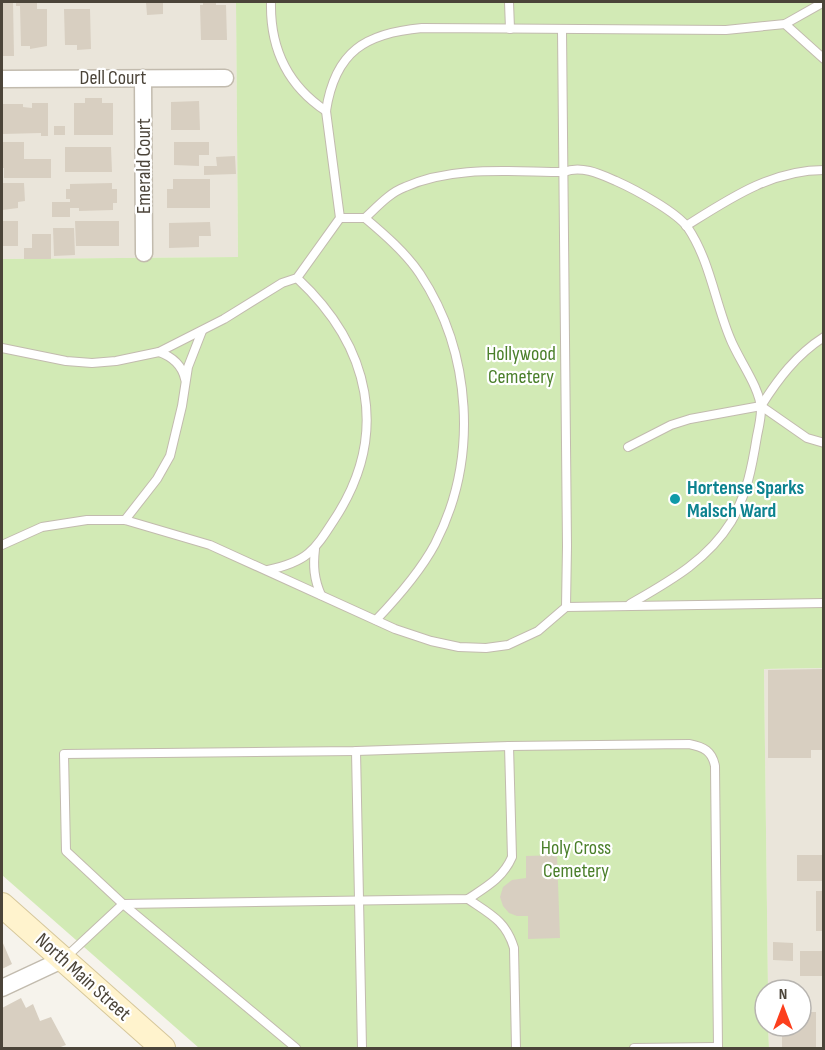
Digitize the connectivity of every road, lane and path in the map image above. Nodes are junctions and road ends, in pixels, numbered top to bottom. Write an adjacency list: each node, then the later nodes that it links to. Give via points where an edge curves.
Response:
1 (271, 2): 11 (lane, via 272,29 285,68)
2 (509, 2): 5 (lane)
3 (824, 2): 4 (lane)
4 (786, 24): 6 (lane, via 726,30); 7 (lane)
5 (510, 29): 6 (lane); 11 (lane, via 422,28 370,39 338,71)
6 (562, 30): 13 (lane)
7 (824, 59)
8 (143, 78): 9 (street, Dell Court); 10 (street, Dell Court); 17 (street, Emerald Court)
9 (225, 78)
10 (2, 79)
11 (326, 111): 14 (lane)
12 (824, 170): 16 (lane, via 771,178)
13 (564, 172): 15 (lane, via 486,172 431,178 389,196); 16 (lane, via 582,169 610,179 643,195); 34 (lane)
14 (340, 218): 15 (lane); 18 (lane)
15 (365, 218): 35 (lane, via 418,271 440,307 458,363 464,415 462,465 446,517 421,567)
16 (686, 226): 24 (lane, via 701,253 730,338)
17 (144, 253)
18 (297, 278): 19 (lane); 29 (lane, via 336,323 347,342 357,365 367,412 363,458 356,478)
19 (202, 331): 22 (lane); 23 (lane)
20 (824, 337): 24 (lane, via 793,362)
21 (2, 348): 22 (lane, via 92,363)
22 (159, 352): 23 (lane, via 169,355 180,366)
23 (185, 380): 27 (lane, via 170,456)
24 (761, 406): 25 (lane, via 807,438); 26 (lane, via 690,419); 33 (lane, via 748,486 731,523 683,573)
25 (824, 443)
26 (628, 447)
27 (125, 520): 28 (lane, via 87,520 42,527); 30 (lane, via 210,544)
28 (2, 545)
29 (315, 549): 30 (lane, via 305,557); 31 (lane, via 315,582)
30 (268, 570): 31 (lane)
31 (321, 595): 35 (lane)
32 (824, 603): 33 (lane)
33 (629, 605): 34 (lane)
34 (566, 607): 35 (lane, via 538,631 508,645 486,648 431,641)
35 (376, 620)
36 (510, 746): 37 (lane); 38 (lane, via 512,857 498,878); 49 (lane, via 689,744 709,751 715,766)
37 (356, 751): 39 (lane); 40 (lane, via 64,754 66,851)
38 (468, 899): 39 (lane); 47 (lane, via 498,920 514,948)
39 (359, 901): 40 (lane); 46 (lane)
40 (123, 904): 42 (lane); 45 (lane)
41 (2, 905): 42 (main road, North Main Street)
42 (64, 959): 43 (street); 44 (main road, North Main Street)
43 (2, 987)
44 (163, 1048)
45 (296, 1048)
46 (362, 1048)
47 (516, 1048)
48 (634, 1048): 49 (lane)
49 (718, 1048)

